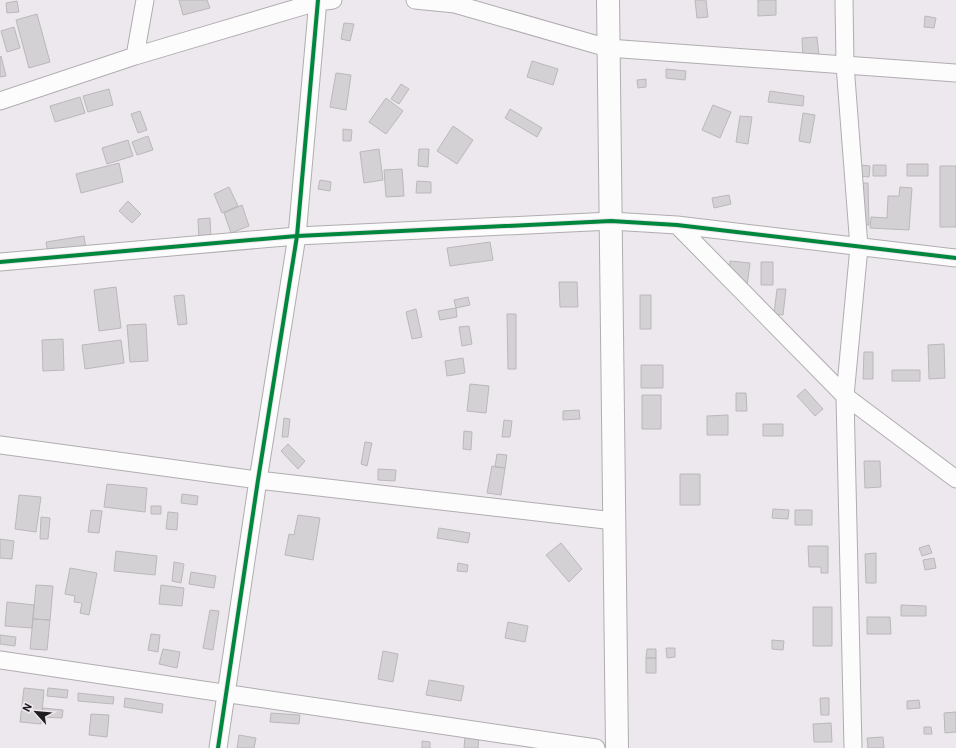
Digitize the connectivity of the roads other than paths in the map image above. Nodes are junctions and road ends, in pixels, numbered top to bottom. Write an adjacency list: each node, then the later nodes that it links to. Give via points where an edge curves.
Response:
1 (145, 0): 7 (street)
2 (415, 0): 6 (street, via 455,4)
3 (608, 0): 6 (street)
4 (844, 0): 8 (street)
5 (322, 1): 7 (street); 13 (street)
6 (608, 48): 8 (street); 11 (street)
7 (135, 56): 10 (street)
8 (845, 65): 9 (street); 14 (street)
9 (956, 73)
10 (0, 101)
11 (611, 220): 12 (street); 13 (street); 21 (street)
12 (677, 225): 14 (street); 17 (street)
13 (297, 236): 16 (street); 20 (street)
14 (859, 247): 15 (street); 17 (street)
15 (956, 258)
16 (0, 262)
17 (845, 396): 19 (street); 27 (street)
18 (0, 445): 20 (street)
19 (956, 479)
20 (258, 480): 21 (street); 23 (street)
21 (614, 521): 26 (street)
22 (0, 660): 23 (street)
23 (226, 693): 24 (street); 25 (street)
24 (218, 748)
25 (596, 748)
26 (617, 748)
27 (853, 748)

